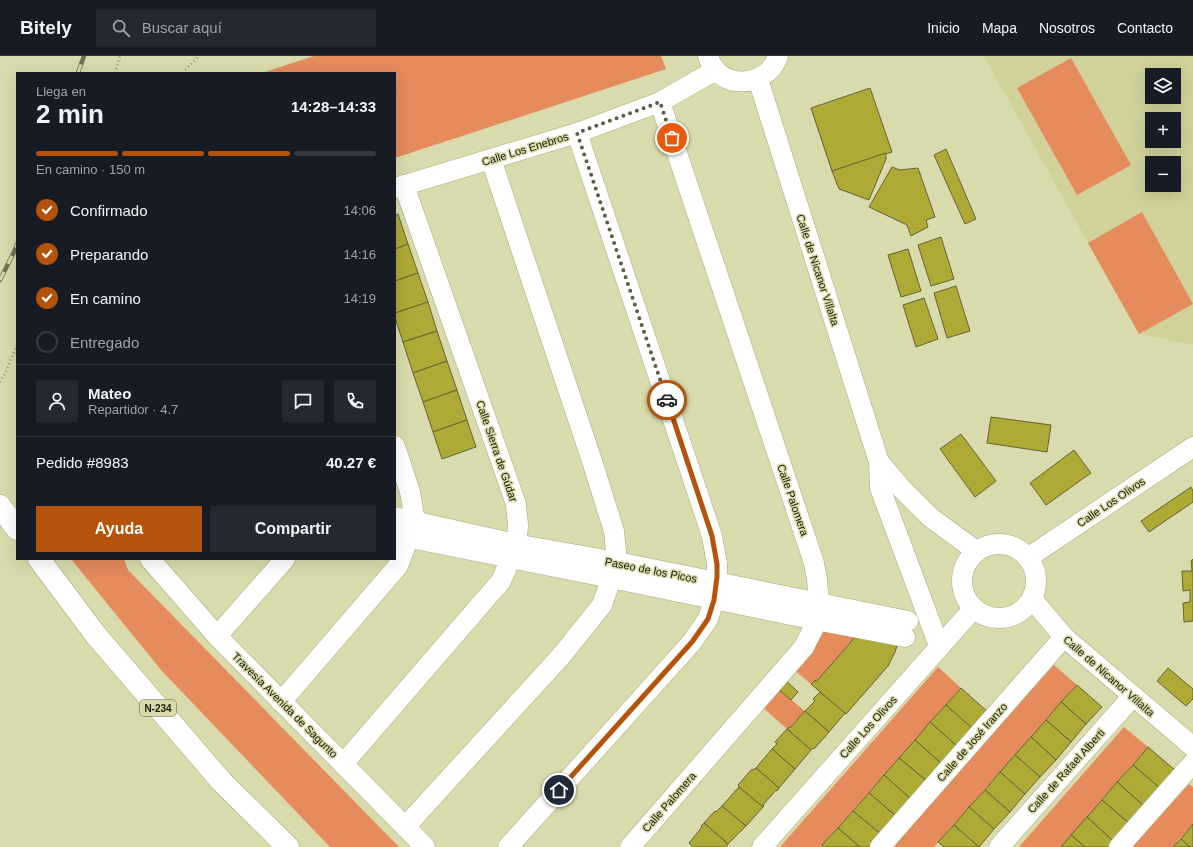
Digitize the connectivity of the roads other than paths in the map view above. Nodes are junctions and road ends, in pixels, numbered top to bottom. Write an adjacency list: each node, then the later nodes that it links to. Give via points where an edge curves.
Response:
1 (778, 56): 3 (street, via 776,63)
2 (712, 63): 3 (street, via 725,78 737,82); 4 (street, Calle Los Enebros)
3 (758, 79): 10 (street, Calle de Nicanor Villalta)
4 (660, 102): 5 (street, Calle Los Enebros); 25 (street, Calle Palomera, via 814,562 818,583)
5 (577, 133): 6 (street, Calle Los Enebros); 22 (street, via 712,536 717,564)
6 (490, 159): 7 (street, Calle Los Enebros); 21 (street, via 614,531)
7 (400, 187): 16 (street, Calle Sierra de Gúdar, via 516,504 518,526)
8 (1193, 447): 17 (street, Calle Los Olivos)
9 (396, 449): 14 (street, via 410,492)
10 (879, 462): 15 (street, Calle de Nicanor Villalta, via 930,517); 29 (street, Calle de Nicanor Villalta, via 880,488)
11 (0, 506): 13 (highway)
12 (396, 519): 14 (street, Paseo de los Picos)
13 (16, 528)
14 (406, 532): 16 (street, Paseo de los Picos); 31 (street, via 398,566)
15 (976, 551): 17 (street, via 986,545 1009,544); 24 (street, via 963,572 962,585 966,598)
16 (513, 552): 21 (street, Paseo de los Picos); 34 (street, Calle Sierra de Gúdar, via 501,581)
17 (1029, 557): 23 (street, via 1037,578)
18 (40, 560): 36 (highway, N-234, via 95,634 222,782)
19 (151, 560): 27 (street, Travesía Avenida de Sagunto)
20 (284, 560): 27 (street)
21 (614, 570): 22 (street, Paseo de los Picos); 35 (street, via 602,605 562,655)
22 (715, 591): 25 (street, Paseo de los Picos); 38 (street, via 708,619 692,642)
23 (1032, 599): 24 (street, via 1026,608 1005,618 994,618); 28 (street, Calle de Nicanor Villalta)
24 (974, 608): 29 (street, Calle Los Olivos)
25 (817, 612): 26 (street, Paseo de los Picos); 39 (street, Calle Palomera, via 815,624 804,647)
26 (907, 629)
27 (217, 636): 31 (street, Travesía Avenida de Sagunto)
28 (1064, 637): 30 (street, Calle de Nicanor Villalta); 41 (street, Calle de José Iranzo)
29 (939, 646): 40 (street, Calle Los Olivos)
30 (1133, 696): 32 (street, Calle de Nicanor Villalta); 42 (street, Calle de Rafael Alberti)
31 (281, 702): 34 (street, Travesía Avenida de Sagunto)
32 (1193, 746)
33 (1193, 763): 43 (street)
34 (343, 764): 35 (street, Travesía Avenida de Sagunto)
35 (405, 827): 37 (street, Travesía Avenida de Sagunto)
36 (288, 847)
37 (425, 847)
38 (508, 847)
39 (630, 847)
40 (762, 847)
41 (880, 847)
42 (999, 847)
43 (1119, 847)

